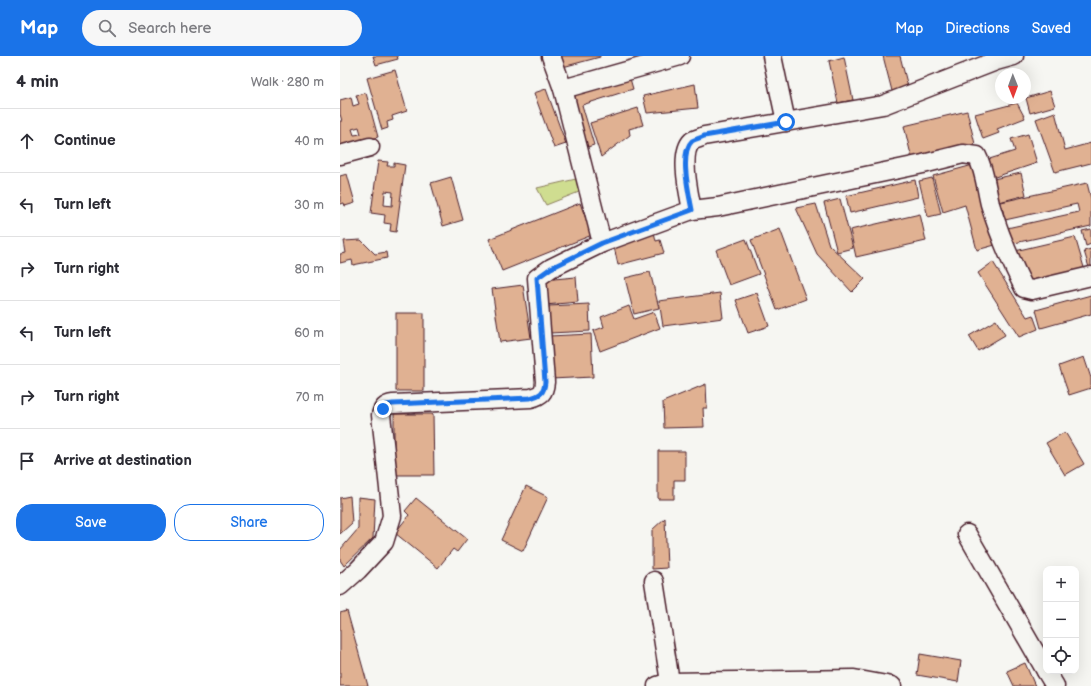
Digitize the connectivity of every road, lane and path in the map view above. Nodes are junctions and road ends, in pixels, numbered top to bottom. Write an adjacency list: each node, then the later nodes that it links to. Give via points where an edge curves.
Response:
1 (552, 56): 5 (street)
2 (680, 56): 5 (street)
3 (772, 56): 6 (street)
4 (1014, 56): 6 (street, via 883,105)
5 (563, 89): 10 (street)
6 (786, 122): 9 (street, via 704,136 692,141 685,161)
7 (370, 147): 8 (street)
8 (340, 155)
9 (692, 210): 10 (street); 11 (street, via 718,207 963,154 977,156 997,226 1024,288 1032,290)
10 (602, 243): 14 (street, via 551,268 537,278 545,382 540,396 386,405 381,415 392,516 384,542)
11 (1091, 276)
12 (967, 534): 15 (street)
13 (654, 581): 17 (street)
14 (340, 586)
15 (1043, 666)
16 (1048, 674): 19 (street)
17 (663, 684): 18 (street, via 854,679)
18 (892, 686)
19 (1055, 686)

